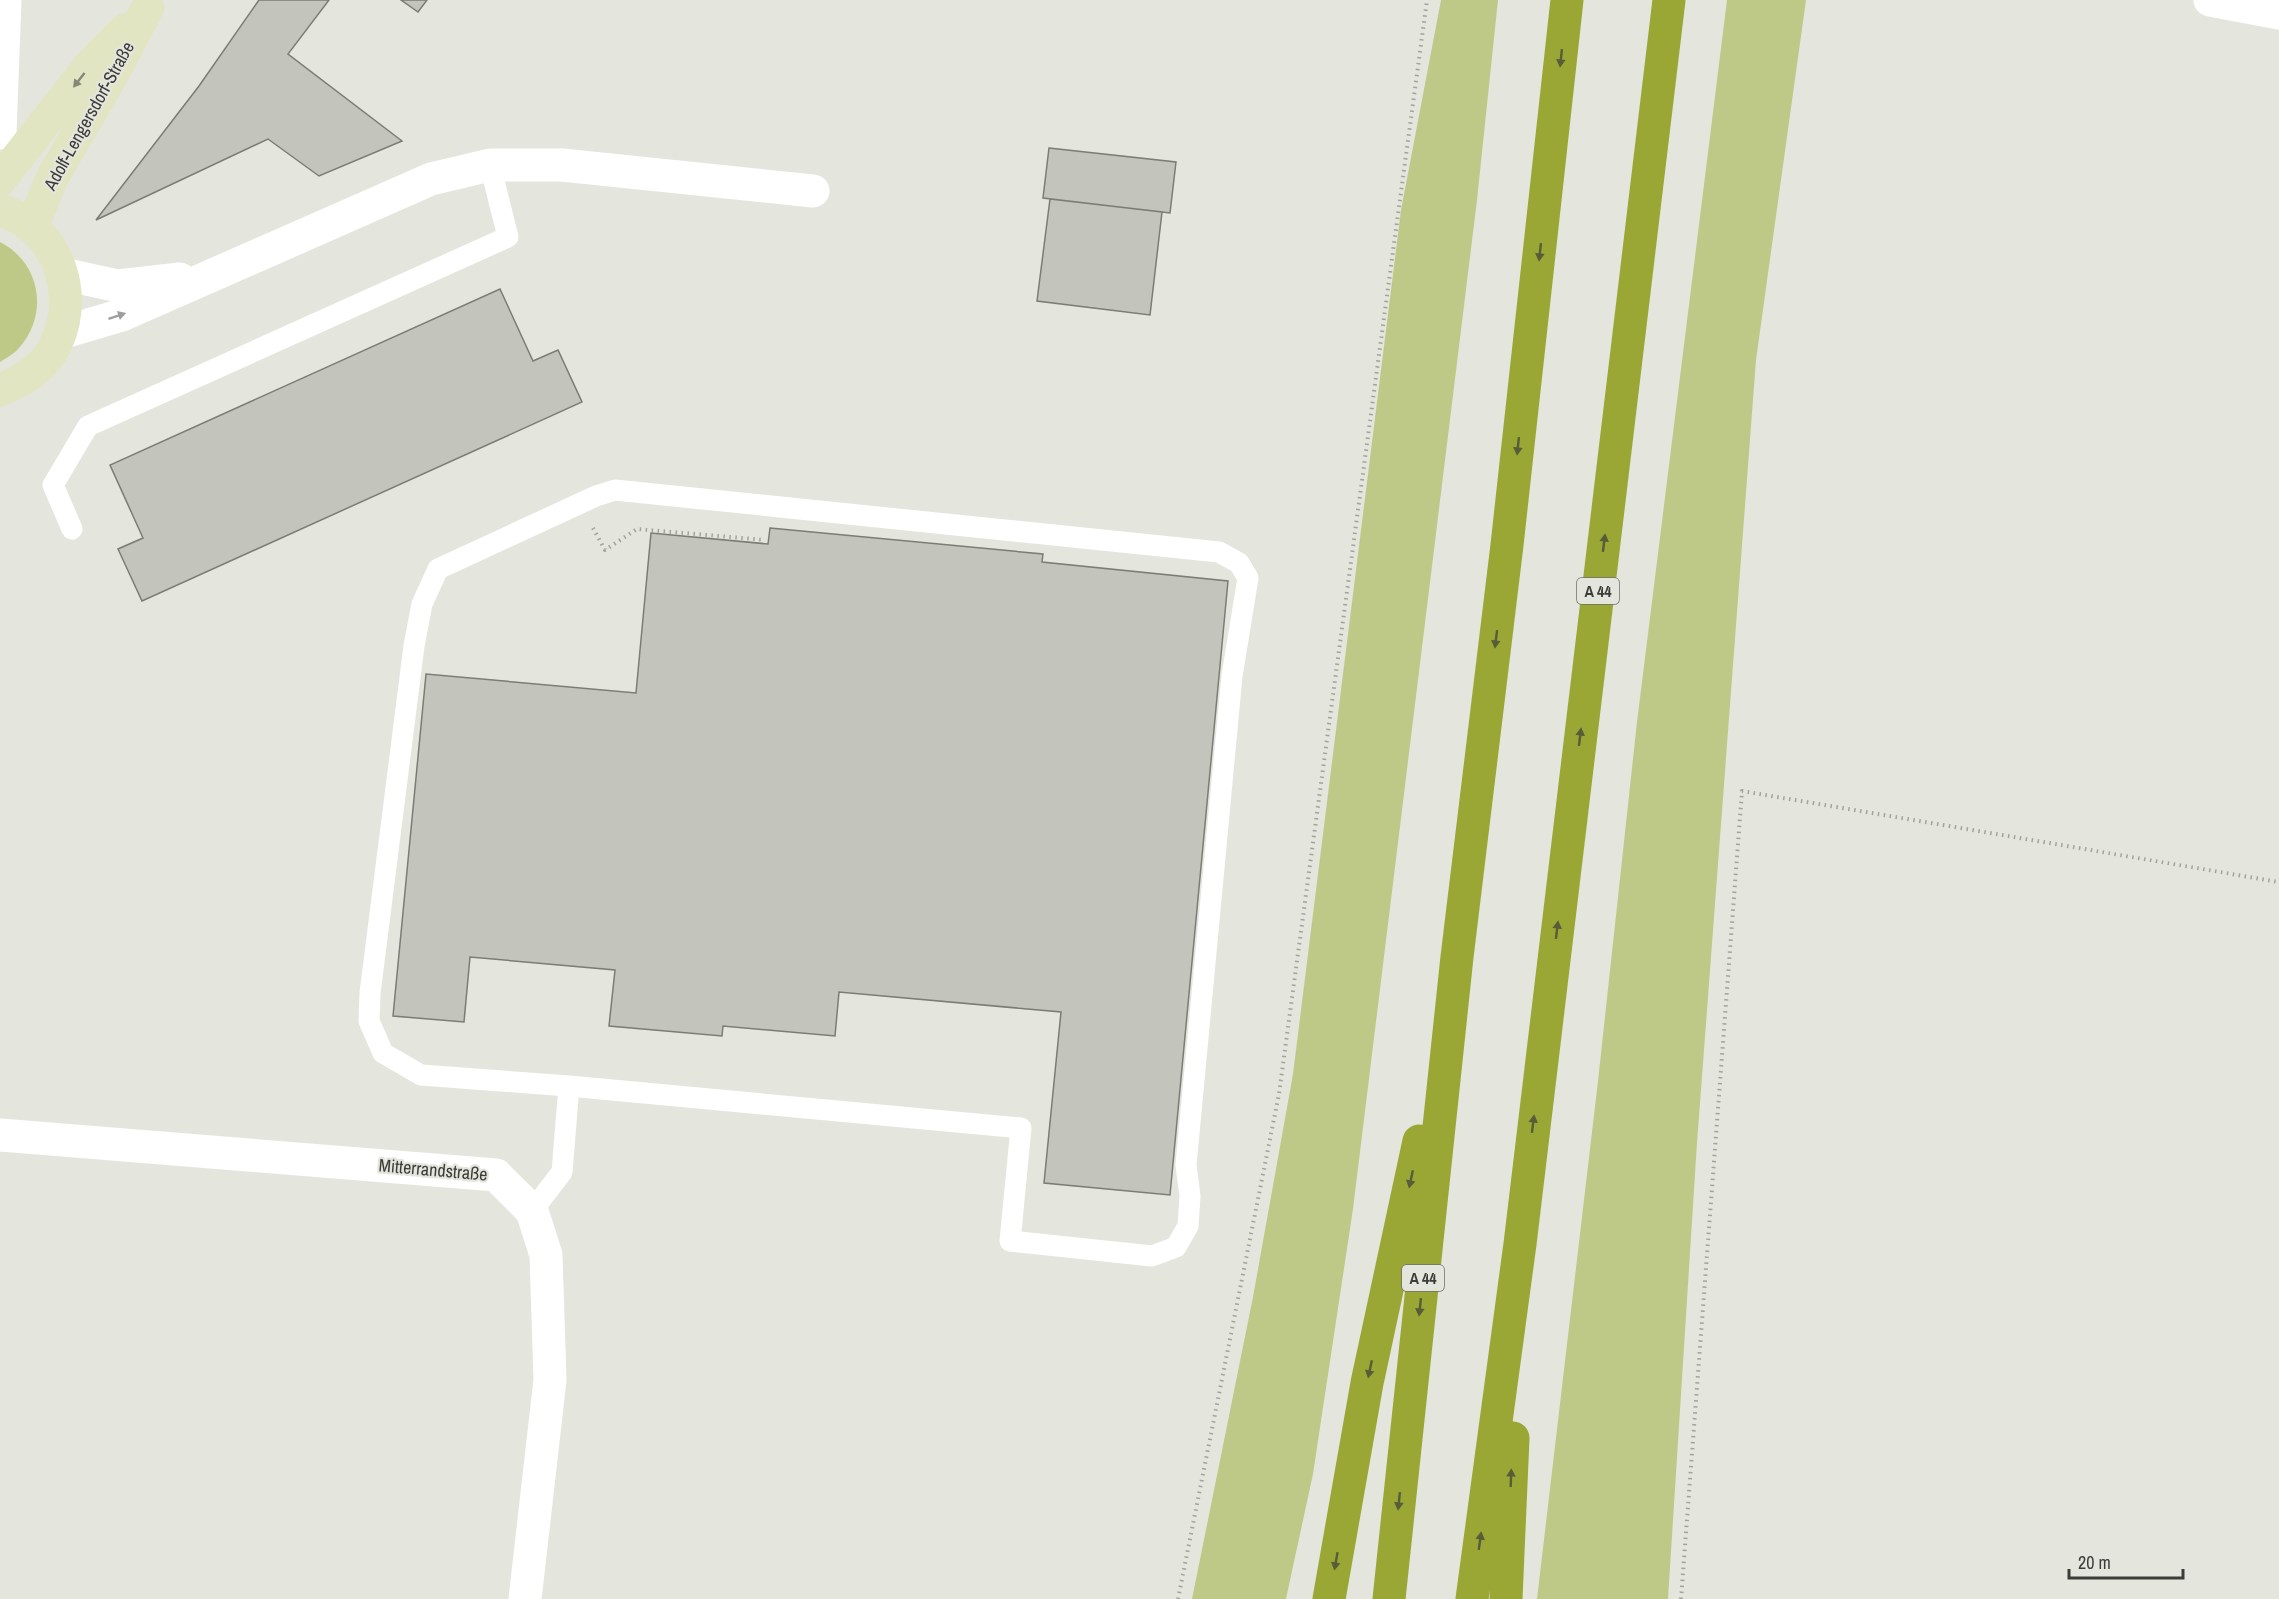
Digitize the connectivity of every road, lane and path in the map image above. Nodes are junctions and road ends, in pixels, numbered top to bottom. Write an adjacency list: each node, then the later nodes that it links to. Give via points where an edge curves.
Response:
1 (5, 0): 8 (street)
2 (1427, 0): 29 (path, via 1279,1094)
3 (1567, 0): 23 (highway, A 44, one-way to 23)
4 (1669, 0): 27 (highway, A 44, one-way to 4)
5 (2210, 0): 7 (street)
6 (150, 3): 11 (street, Adolf-Lengersdorf-Straße, one-way to 11, via 91,64); 14 (street, Adolf-Lengersdorf-Straße, via 110,80 51,178)
7 (2279, 13)
8 (0, 133)
9 (490, 165): 12 (street, via 562,165); 16 (street, via 431,179); 19 (lane, via 508,237 88,426 53,485)
10 (0, 171): 11 (street)
11 (0, 180)
12 (813, 191)
13 (0, 210): 14 (street)
14 (32, 227): 15 (street, via 51,248)
15 (63, 274): 16 (street, via 118,286); 17 (street, via 67,304)
16 (212, 275): 17 (street, one-way to 16, via 122,315)
17 (61, 333): 18 (street, via 35,371)
18 (0, 390)
19 (72, 529)
20 (765, 540): 21 (path, via 637,529)
21 (614, 545)
22 (2279, 882): 34 (path, via 1742,790)
23 (1457, 957): 30 (highway, one-way to 30, via 1367,1383); 31 (highway, A 44, one-way to 31)
24 (569, 1086): 24 (lane, via 1021,1128 1010,1240 1152,1256 1176,1247 1188,1226 1186,1165 1232,676 1248,578 1239,563 1219,552 615,490 438,569 422,604 414,646 369,1021 383,1053 421,1075); 26 (lane, via 562,1172)
25 (0, 1135): 26 (street, Mitterrandstraße, via 496,1175)
26 (532, 1212): 28 (street, Mitterrandstraße, via 546,1255 550,1380)
27 (1520, 1244): 32 (highway, A 44, one-way to 27); 33 (highway, one-way to 27)
28 (525, 1599)
29 (1178, 1599)
30 (1329, 1599)
31 (1389, 1599)
32 (1472, 1599)
33 (1506, 1599)
34 (1681, 1599)

